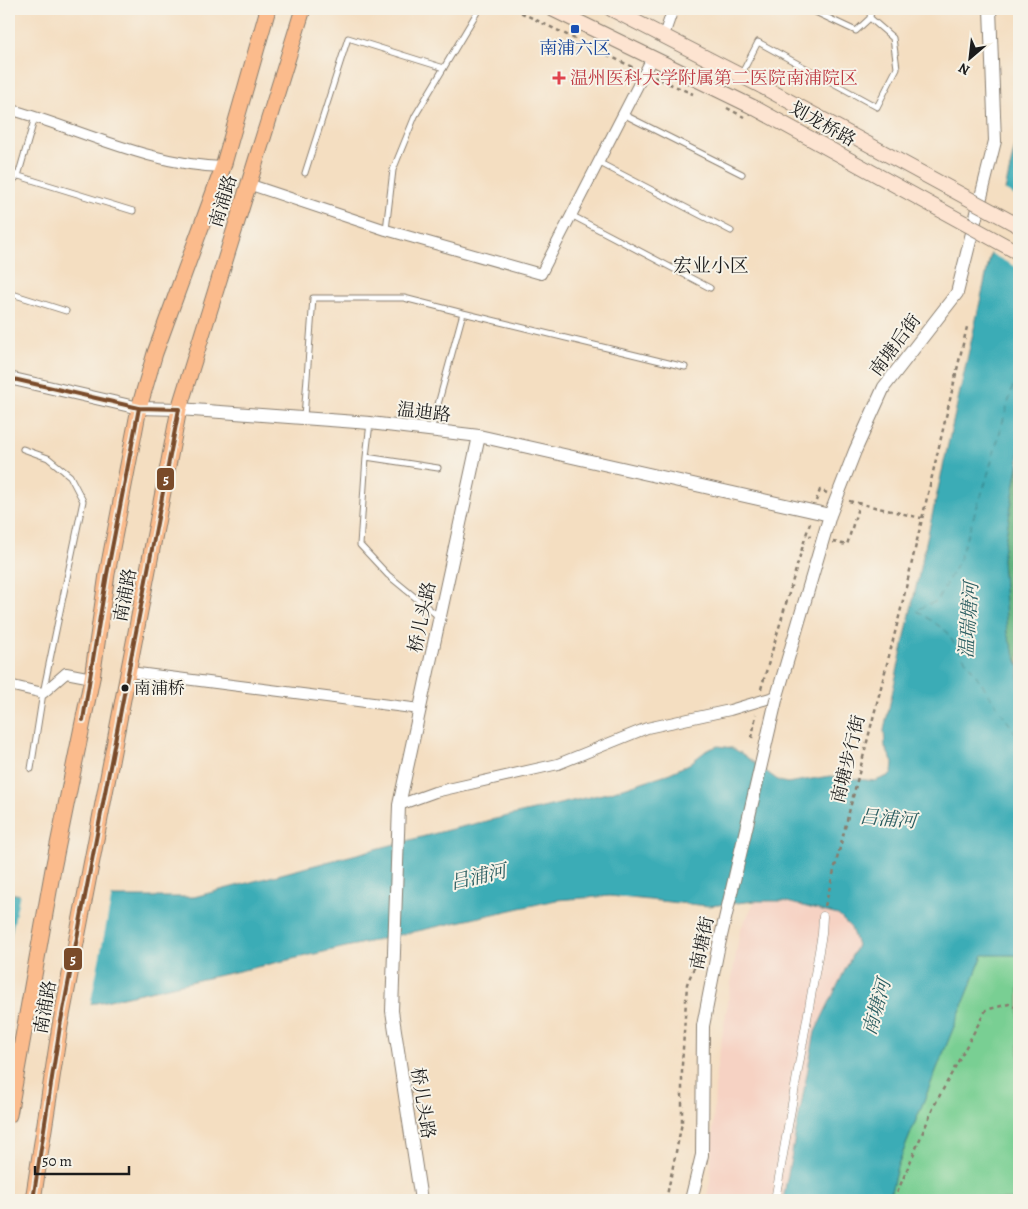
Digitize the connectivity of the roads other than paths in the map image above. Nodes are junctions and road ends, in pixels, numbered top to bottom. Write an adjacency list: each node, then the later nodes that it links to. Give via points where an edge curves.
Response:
1 (268, 9): 19 (main road, 南浦路)
2 (303, 9): 25 (main road, 南浦路)
3 (479, 9): 13 (lane)
4 (552, 9): 12 (main road, 划龙桥路)
5 (611, 9): 11 (main road, 划龙桥路)
6 (673, 9): 11 (street)
7 (809, 9): 10 (lane, via 856,31)
8 (871, 9): 10 (lane)
9 (990, 9): 47 (street, 南塘后街, via 995,142 957,293 884,387)
10 (870, 18): 14 (lane, via 893,38 897,68 877,107 758,42)
11 (664, 36): 14 (main road, 划龙桥路)
12 (652, 58): 16 (street); 31 (main road, 划龙桥路, bridge, via 753,107)
13 (444, 68): 21 (lane, via 348,38); 29 (lane, via 415,116 393,170)
14 (741, 76): 28 (main road, 划龙桥路, bridge)
15 (9, 109): 17 (street)
16 (623, 114): 18 (street); 22 (lane)
17 (35, 117): 19 (street, via 140,152 193,166); 23 (lane)
18 (598, 162): 27 (street); 30 (lane)
19 (224, 167): 38 (main road, 南浦路, via 155,354)
20 (9, 173): 23 (lane)
21 (305, 173)
22 (742, 174)
23 (18, 176): 24 (lane); 26 (lane)
24 (9, 184)
25 (248, 184): 29 (street); 39 (main road, 南浦路)
26 (133, 211)
27 (571, 215): 29 (street, via 541,274); 32 (lane)
28 (1019, 226)
29 (386, 230)
30 (730, 231)
31 (1019, 253)
32 (710, 288)
33 (9, 293): 34 (lane)
34 (66, 311)
35 (463, 313): 36 (lane); 40 (lane, via 404,298 313,298); 42 (lane)
36 (685, 367)
37 (9, 378): 38 (street, 温迪路)
38 (139, 408): 39 (street, 温迪路); 50 (main road, 南浦路, via 107,574)
39 (180, 409): 40 (street, 温迪路); 49 (main road, 南浦路)
40 (304, 418): 41 (street, 温迪路)
41 (370, 423): 42 (street, 温迪路); 45 (lane)
42 (431, 430): 43 (street, 温迪路)
43 (479, 436): 47 (street, 温迪路); 48 (street, 桥儿头路)
44 (22, 449): 52 (lane, via 48,458 70,476 82,502)
45 (366, 457): 46 (lane); 48 (lane, via 360,545 388,575)
46 (438, 468)
47 (830, 515): 53 (street, 南塘后街)
48 (440, 618): 54 (street, 桥儿头路)
49 (130, 672): 54 (street); 59 (main road, 南浦路, via 87,879)
50 (92, 678): 52 (street, via 66,673); 58 (main road, 南浦路, via 53,869)
51 (9, 685): 52 (street)
52 (43, 693): 55 (lane)
53 (777, 696): 56 (street, via 647,728 558,764 435,792); 61 (street, 南塘街, bridge, via 718,947 703,1026 702,1154)
54 (420, 709): 56 (street, 桥儿头路)
55 (31, 769)
56 (399, 805): 60 (street, 桥儿头路, via 392,1011)
57 (823, 916): 62 (street)
58 (9, 1115)
59 (33, 1200)
60 (421, 1200)
61 (691, 1200)
62 (774, 1200)

